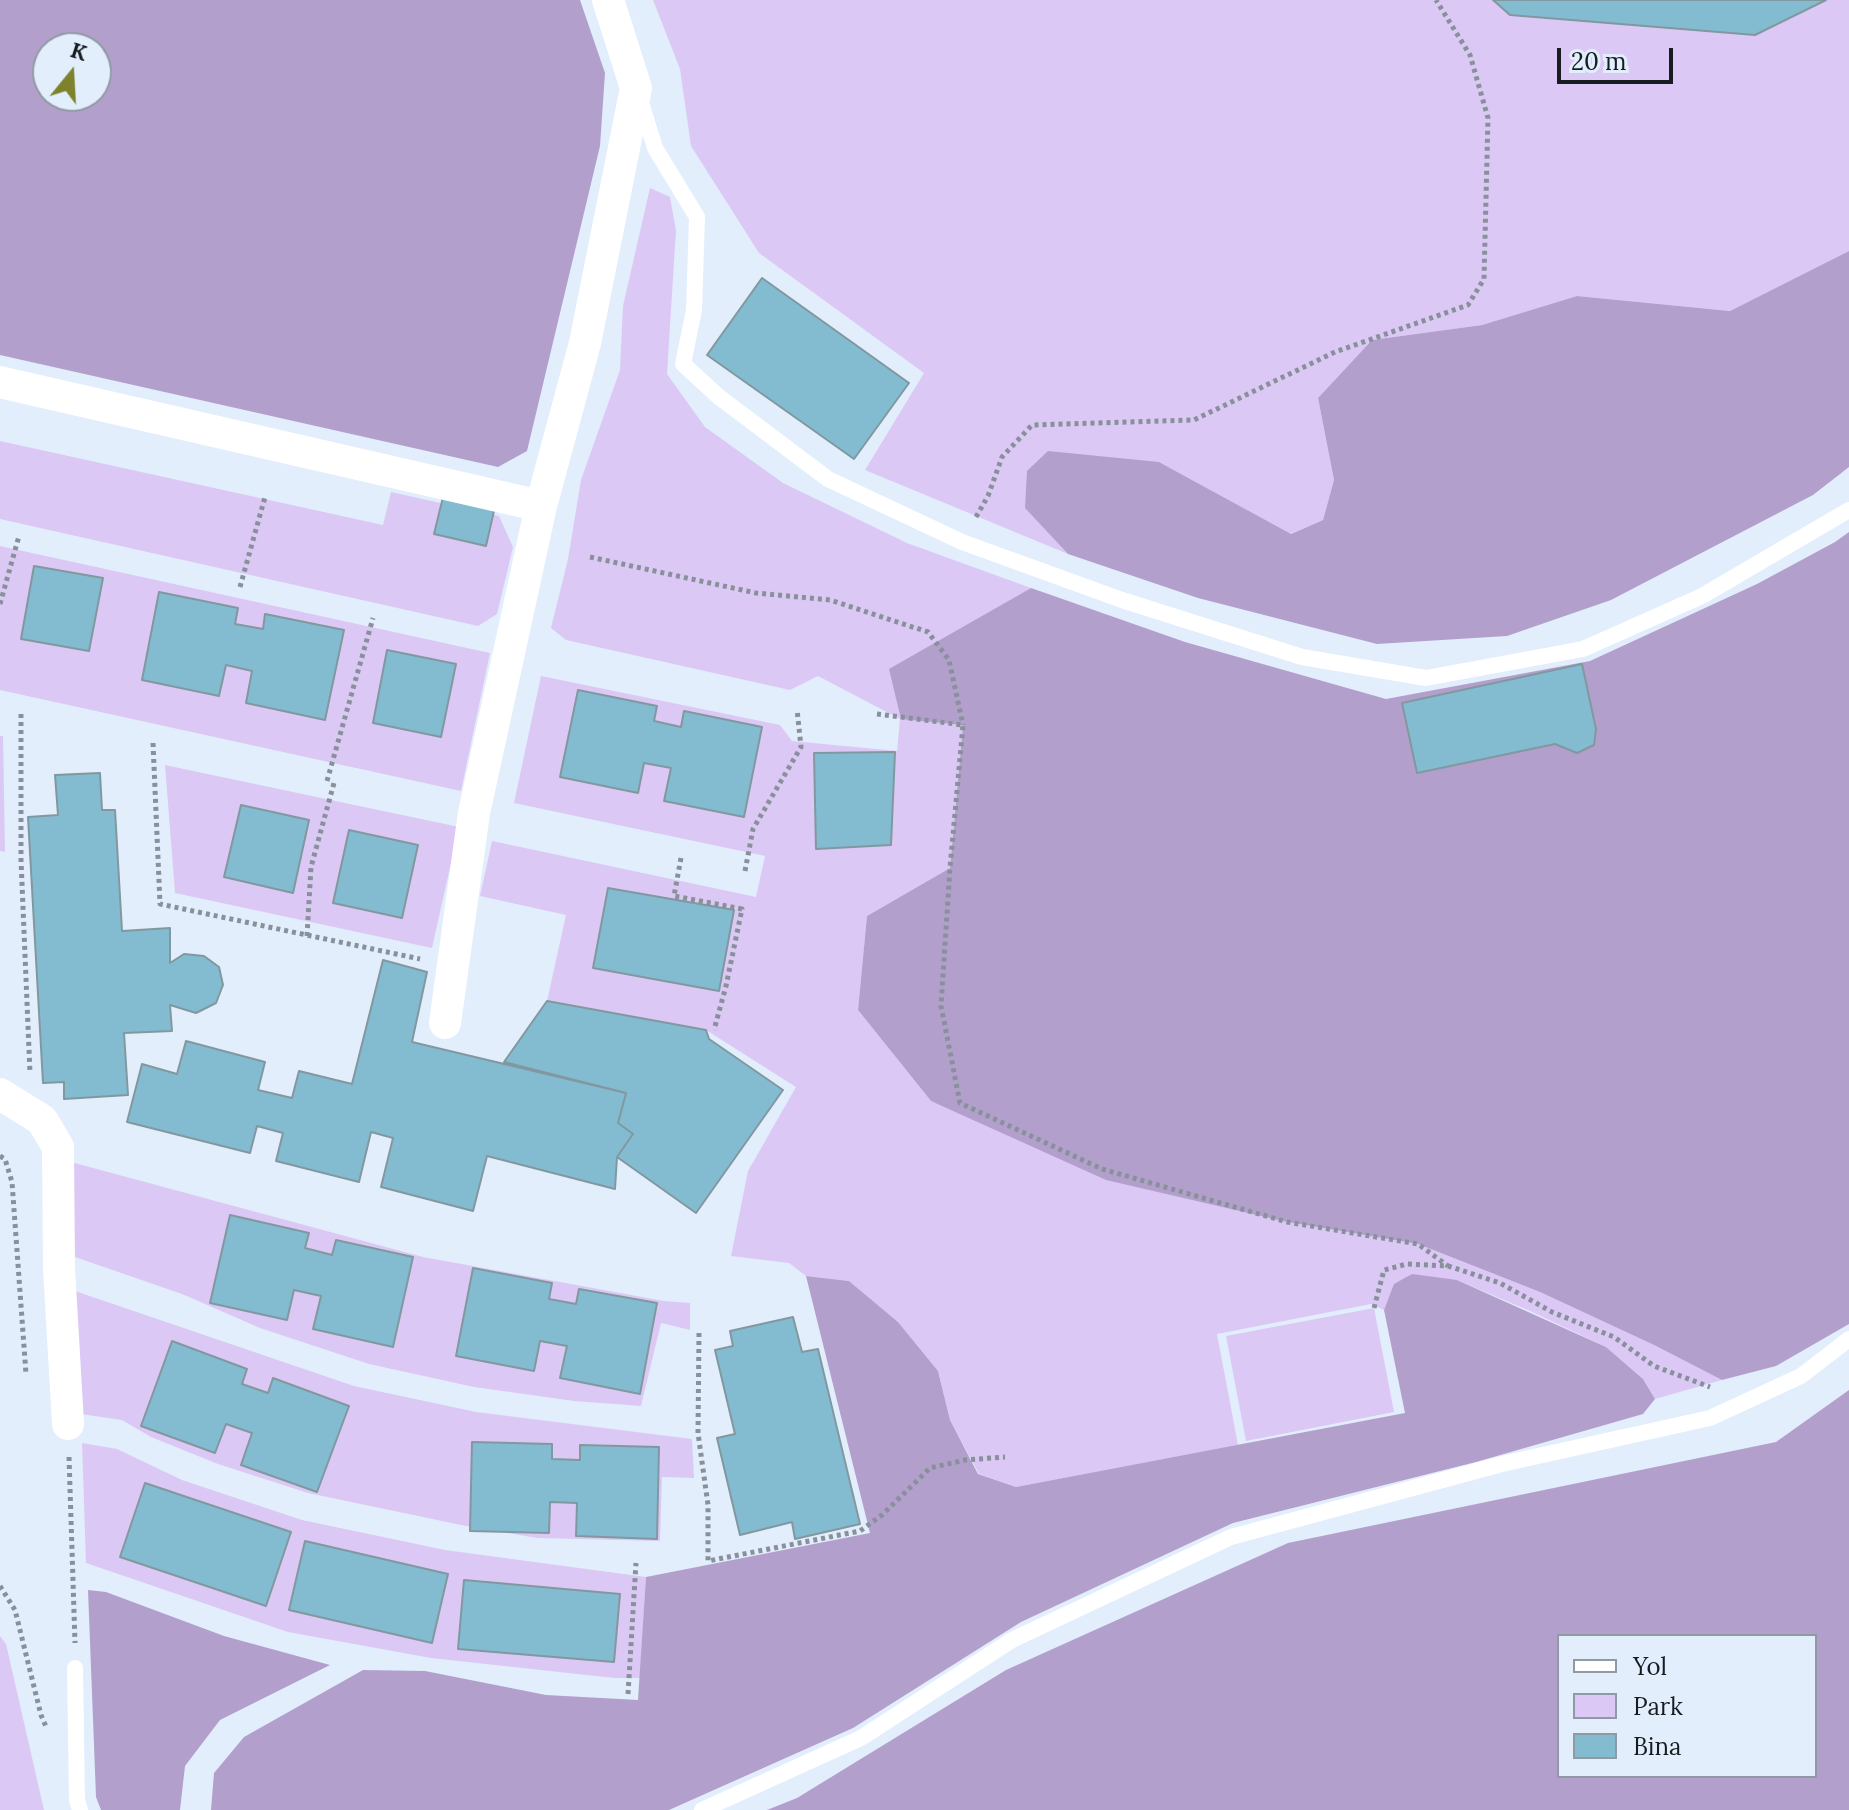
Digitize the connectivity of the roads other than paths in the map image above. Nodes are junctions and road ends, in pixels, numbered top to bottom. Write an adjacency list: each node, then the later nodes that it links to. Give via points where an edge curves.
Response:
1 (608, 0): 2 (street)
2 (636, 88): 4 (street, via 585,343); 5 (lane, via 655,148 697,217 694,310 683,364 828,479 962,542 1122,600 1302,657 1426,678 1583,649 1702,596)
3 (0, 382): 4 (street)
4 (541, 506): 6 (street, via 474,813)
5 (1849, 510)
6 (445, 1023)
7 (0, 1094): 9 (street, via 42,1120 58,1147)
8 (1849, 1339): 12 (lane, via 1801,1376 1710,1418 1502,1464 1231,1537 1012,1640 861,1738)
9 (68, 1424)
10 (75, 1668): 11 (lane)
11 (80, 1810)
12 (702, 1810)

